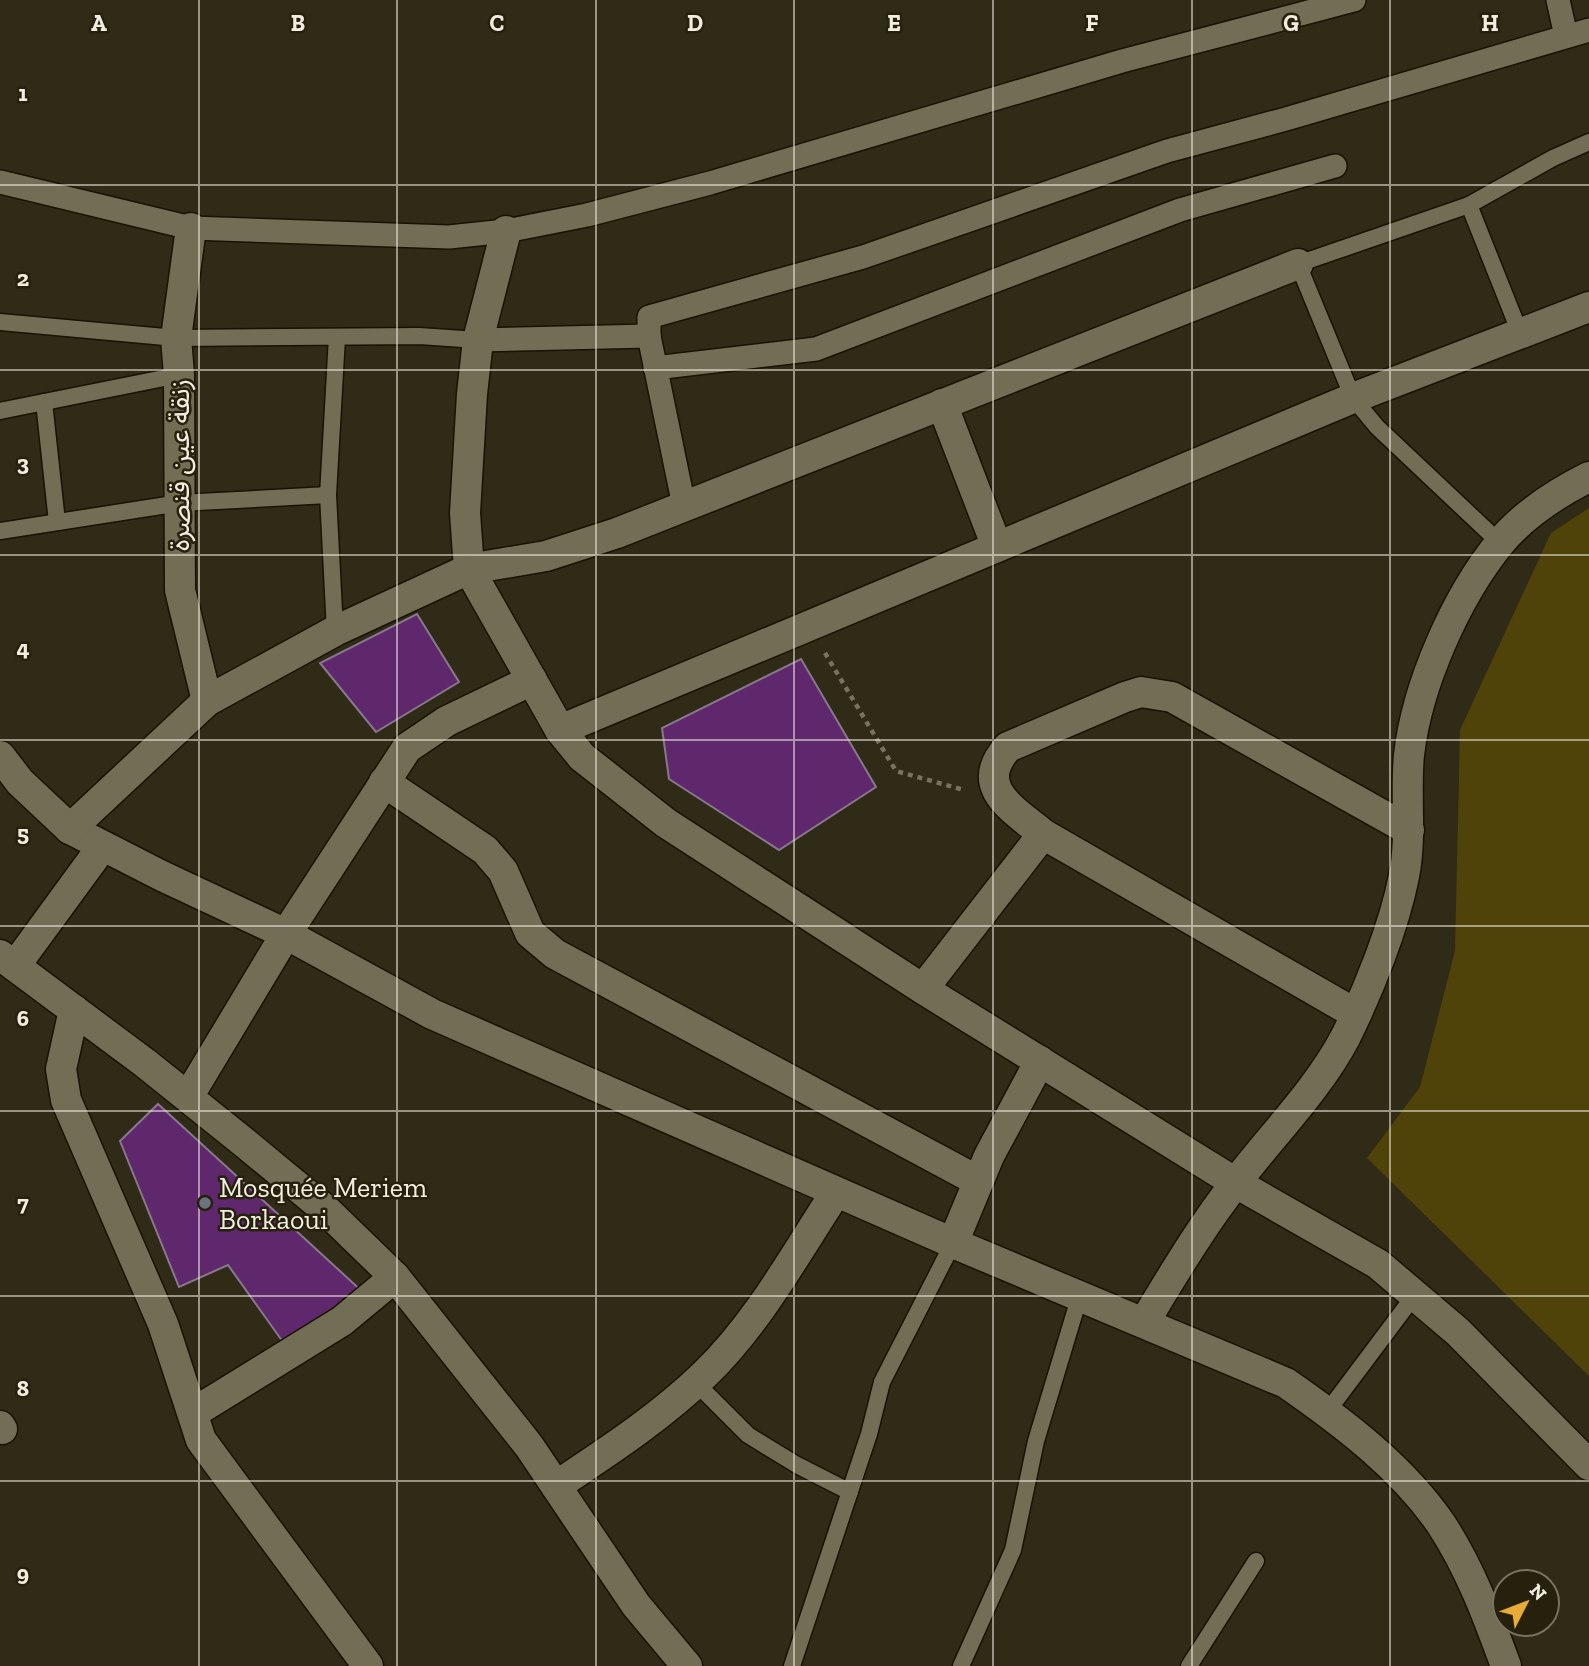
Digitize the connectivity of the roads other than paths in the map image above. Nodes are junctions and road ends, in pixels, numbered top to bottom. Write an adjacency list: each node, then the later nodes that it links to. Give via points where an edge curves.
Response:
1 (1354, 0): 10 (street, via 1122,61 710,183)
2 (1558, 0): 4 (street)
3 (1589, 30): 4 (street)
4 (1566, 36): 15 (street, via 1167,150 863,257 649,317)
5 (1589, 142): 8 (lane)
6 (1335, 166): 19 (street, via 1180,210 816,349)
7 (0, 182): 9 (street)
8 (1469, 205): 11 (lane); 14 (lane)
9 (191, 228): 10 (street, via 449,237); 17 (street, زنقة عين قنصرة)
10 (506, 231): 18 (street)
11 (1298, 264): 21 (lane); 23 (street)
12 (1589, 307): 14 (street)
13 (0, 322): 17 (lane)
14 (1520, 333): 21 (street)
15 (649, 336): 18 (street); 19 (street)
16 (337, 337): 17 (lane); 18 (lane); 26 (lane)
17 (176, 338): 20 (street, زنقة عين قنصرة)
18 (478, 340): 33 (street, via 465,513)
19 (655, 368): 28 (street)
20 (179, 375): 22 (lane); 27 (street, زنقة عين قنصرة)
21 (1353, 398): 31 (lane, via 1377,427); 32 (street)
22 (44, 402): 24 (lane); 29 (lane)
23 (942, 404): 28 (street); 32 (street)
24 (0, 411)
25 (1589, 477): 31 (street, via 1545,503)
26 (328, 495): 27 (lane); 34 (lane)
27 (180, 503): 29 (lane); 36 (street, زنقة عين قنصرة, via 180,590)
28 (684, 506): 33 (street, via 546,556)
29 (57, 522): 30 (lane)
30 (0, 531)
31 (1500, 543): 41 (street, via 1439,644 1416,715 1409,757)
32 (997, 547): 37 (street)
33 (469, 569): 34 (street); 35 (street)
34 (335, 631): 36 (street)
35 (532, 680): 37 (street); 39 (street, via 447,721 407,748)
36 (207, 701): 40 (street)
37 (560, 730): 46 (street, via 582,757 666,823)
38 (0, 756): 40 (street, via 20,782)
39 (384, 782): 44 (street); 51 (street, via 485,850 503,871 530,933 555,954)
40 (70, 829): 43 (street)
41 (1409, 830): 42 (street, via 1172,697 1154,693 1125,697 1008,747 994,767 992,779 1005,802); 48 (street, via 1395,909)
42 (1043, 834): 46 (street); 48 (street)
43 (102, 847): 44 (street); 45 (street)
44 (286, 934): 50 (street); 53 (street, via 432,1014)
45 (7, 960): 47 (street)
46 (923, 989): 49 (street)
47 (74, 1010): 50 (street); 61 (street, via 61,1069 66,1100 163,1324)
48 (1356, 1014): 52 (street, via 1327,1068)
49 (1040, 1061): 51 (street); 52 (street)
50 (188, 1097): 55 (street, via 327,1211)
51 (978, 1181): 54 (street)
52 (1236, 1183): 57 (street, via 1378,1264); 58 (street, via 1179,1263)
53 (836, 1192): 54 (street); 59 (street, via 777,1283)
54 (953, 1243): 56 (street); 64 (lane, via 882,1382)
55 (395, 1277): 61 (street, via 342,1321); 63 (street)
56 (1080, 1295): 58 (street); 69 (lane, via 1036,1441 1013,1550)
57 (1414, 1296): 60 (lane); 62 (street, via 1458,1332)
58 (1145, 1321): 60 (street, via 1286,1383)
59 (695, 1382): 63 (street); 64 (lane, via 748,1435)
60 (1328, 1412): 71 (street, via 1391,1466 1440,1523 1477,1590)
61 (193, 1413): 66 (street, via 201,1440)
62 (1589, 1465)
63 (556, 1486): 67 (street, via 636,1605)
64 (850, 1492): 68 (lane)
65 (1256, 1561): 70 (lane)
66 (368, 1666)
67 (687, 1666)
68 (792, 1666)
69 (961, 1666)
70 (1189, 1666)
71 (1506, 1666)

